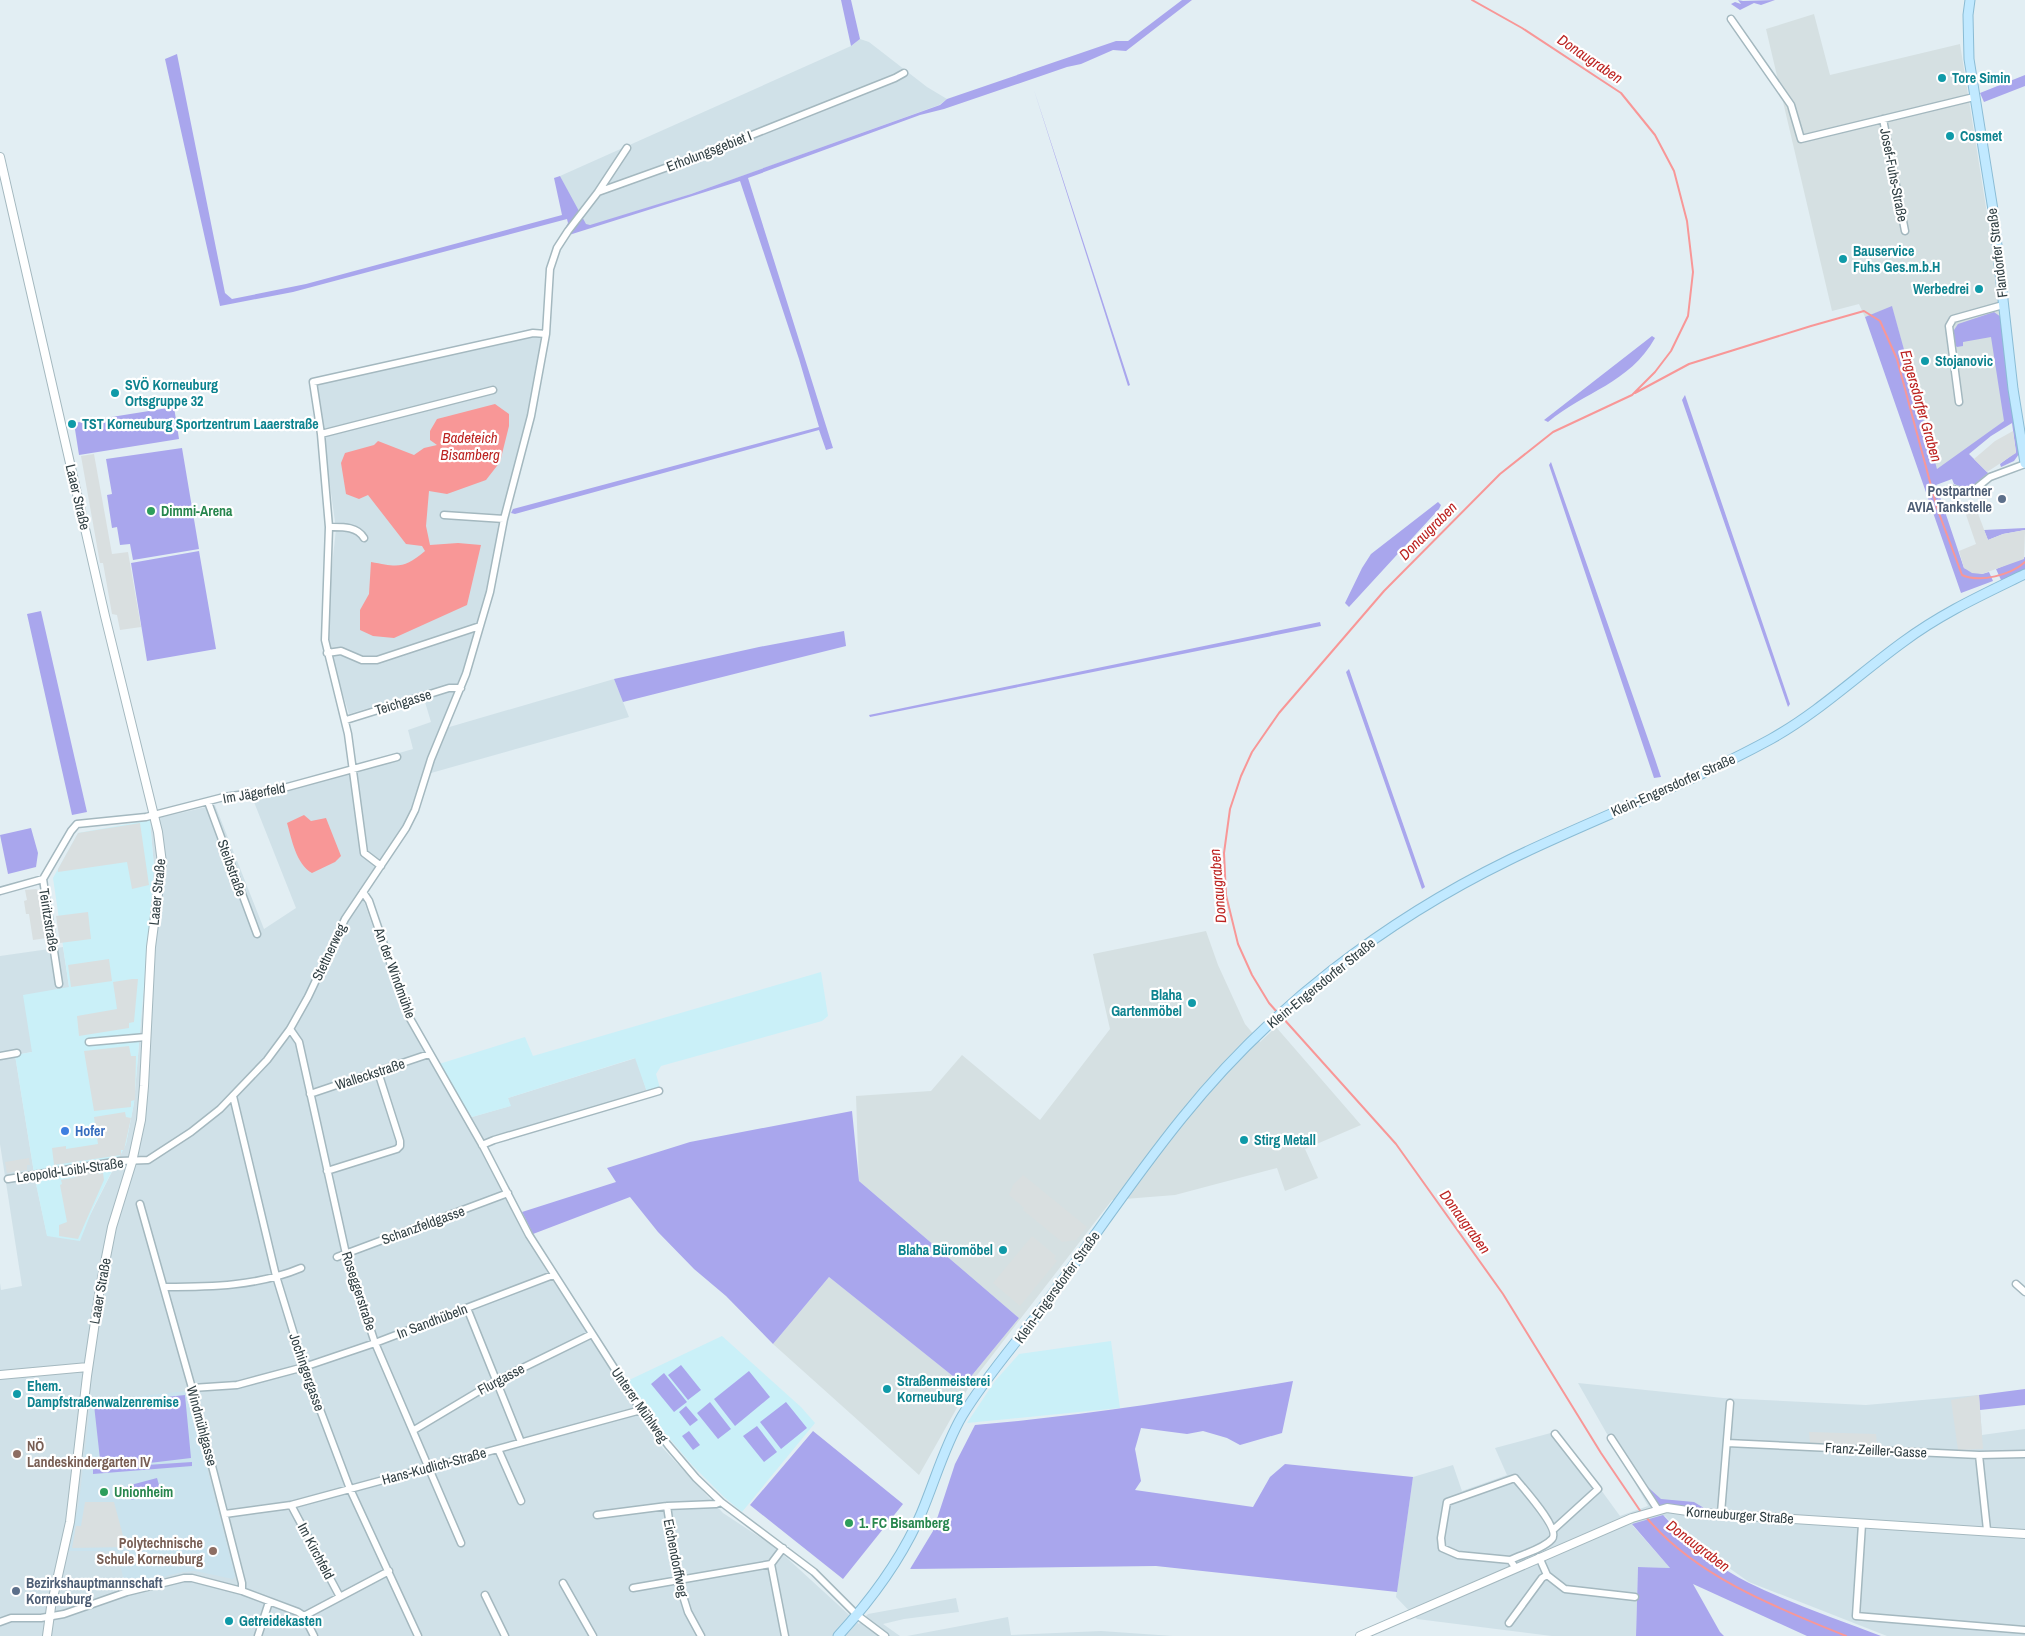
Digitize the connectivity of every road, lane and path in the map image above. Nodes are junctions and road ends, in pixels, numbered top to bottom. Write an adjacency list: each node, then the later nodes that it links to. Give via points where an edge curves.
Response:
1 (1970, 0): 4 (main road, Flandorfer Straße, via 1968,44)
2 (1731, 19): 5 (street, Josef-Fuhs-Straße, via 1791,105 1801,139)
3 (904, 73): 8 (street, Erholungsgebiet I, via 704,154)
4 (1974, 97): 5 (street, Josef-Fuhs-Straße); 10 (main road, Flandorfer Straße, via 1994,220)
5 (1883, 119): 9 (street, Josef-Fuhs-Straße)
6 (627, 148): 8 (street)
7 (0, 157): 31 (street, Laaer Straße, via 105,616)
8 (598, 192): 11 (street, Stettnerweg, via 557,248 550,270)
9 (1905, 231)
10 (2003, 305): 13 (street, via 1953,319 1949,326); 15 (main road, Flandorfer Straße)
11 (546, 334): 14 (street, via 533,333 313,382); 18 (street, Stettnerweg, via 531,416)
12 (493, 390): 14 (street)
13 (1959, 402)
14 (320, 434): 19 (street)
15 (2025, 463): 16 (street, via 1990,477 1970,493 1952,489)
16 (1942, 492)
17 (444, 515): 18 (street)
18 (504, 519): 24 (street, Stettnerweg)
19 (330, 527): 20 (street, via 355,529); 25 (street, via 324,630)
20 (364, 538)
21 (2025, 574): 23 (main road, Klein-Engersdorfer Straße)
22 (2025, 581): 23 (main road, Klein-Engersdorfer Straße)
23 (2002, 586): 110 (main road, Klein-Engersdorfer Straße, via 1964,602 1924,627 1821,706 1771,739 1514,857 1438,897 1363,947 1286,1009 1224,1069 1180,1120 970,1403 948,1442 909,1539 891,1571)
24 (480, 626): 25 (street, via 374,660 357,658 341,651); 26 (street, Stettnerweg)
25 (328, 653): 27 (street)
26 (461, 688): 27 (street, Teichgasse, via 449,688); 32 (street, Stettnerweg, via 441,732 411,818)
27 (346, 720): 29 (street)
28 (396, 757): 29 (street, Im Jägerfeld)
29 (353, 769): 30 (street, Im Jägerfeld, via 280,789); 32 (street, via 364,853)
30 (208, 802): 31 (street, Im Jägerfeld); 36 (street, Steibstraße)
31 (154, 814): 33 (street, Teiritzstraße, via 78,824); 39 (street, Laaer Straße, via 162,863 151,947)
32 (381, 866): 35 (street, Stettnerweg)
33 (43, 879): 34 (street); 37 (street, Teiritzstraße)
34 (0, 891)
35 (362, 892): 38 (street, Stettnerweg, via 344,919); 42 (street, An der Windmühle, via 369,901 405,1009)
36 (257, 934)
37 (60, 984)
38 (290, 1029): 46 (street, Roseggerstraße, via 299,1042); 47 (street, Stettnerweg, via 267,1060)
39 (146, 1037): 40 (street); 49 (street, Laaer Straße, via 143,1102)
40 (88, 1042)
41 (17, 1053): 43 (street)
42 (429, 1054): 44 (street, Walleckstraße); 48 (street, Unterer Mühlweg)
43 (0, 1056)
44 (378, 1072): 46 (street, Walleckstraße); 50 (street, via 400,1146)
45 (659, 1092): 48 (street)
46 (310, 1094): 50 (street, Roseggerstraße)
47 (233, 1096): 49 (street, Stettnerweg, via 191,1132 148,1160); 58 (street, Jochingergasse)
48 (482, 1145): 52 (street, Unterer Mühlweg)
49 (132, 1162): 51 (street, Leopold-Loibl-Straße, via 120,1161); 65 (street, Laaer Straße, via 112,1226)
50 (328, 1171): 54 (street, Roseggerstraße)
51 (8, 1178)
52 (508, 1193): 54 (street, Schanzfeldgasse); 57 (street, Unterer Mühlweg)
53 (140, 1204): 60 (street, Windmühlgasse)
54 (346, 1254): 55 (street, Schanzfeldgasse); 64 (street, Roseggerstraße)
55 (337, 1257)
56 (301, 1268): 58 (street)
57 (553, 1275): 62 (street, In Sandhübeln); 63 (street, Unterer Mühlweg)
58 (276, 1276): 60 (street, via 224,1286); 66 (street, Jochingergasse)
59 (2016, 1284): 61 (street)
60 (165, 1287): 69 (street, Windmühlgasse)
61 (2025, 1292)
62 (467, 1308): 64 (street, In Sandhübeln); 68 (street)
63 (592, 1334): 68 (street, Flurgasse); 71 (street, Unterer Mühlweg)
64 (375, 1343): 66 (street, In Sandhübeln); 72 (street, Roseggerstraße)
65 (88, 1367): 67 (street); 112 (street, Laaer Straße, via 70,1522)
66 (304, 1367): 69 (street, In Sandhübeln, via 237,1385); 81 (street, Jochingergasse)
67 (0, 1375)
68 (496, 1381): 72 (street, Flurgasse); 75 (street)
69 (192, 1388): 88 (street, Windmühlgasse)
70 (1730, 1403): 76 (street)
71 (641, 1410): 75 (street, Hans-Kudlich-Straße); 83 (street, Unterer Mühlweg, via 674,1452)
72 (414, 1430): 80 (street, Roseggerstraße)
73 (1555, 1434): 91 (street, via 1598,1489)
74 (1611, 1438): 86 (street)
75 (521, 1442): 77 (street, Hans-Kudlich-Straße)
76 (1728, 1443): 79 (street, Franz-Zeiller-Gasse); 87 (street)
77 (498, 1449): 80 (street, Hans-Kudlich-Straße); 82 (street)
78 (2025, 1454): 79 (street, Franz-Zeiller-Gasse)
79 (1979, 1455): 92 (street)
80 (429, 1468): 81 (street, Hans-Kudlich-Straße); 94 (street, Roseggerstraße)
81 (350, 1489): 84 (street, Hans-Kudlich-Straße); 100 (street, Jochingergasse)
82 (521, 1502)
83 (721, 1502): 85 (street); 95 (street, Unterer Mühlweg)
84 (291, 1505): 88 (street, Hans-Kudlich-Straße); 107 (street, Im Kirchfeld)
85 (667, 1506): 89 (street); 102 (street, Eichendorffweg)
86 (1655, 1510): 87 (street, Korneuburger Straße, via 1667,1508); 96 (street, Korneuburger Straße)
87 (1721, 1513): 90 (street, Korneuburger Straße)
88 (225, 1514): 105 (street, Windmühlgasse)
89 (597, 1515)
90 (1862, 1524): 92 (street, Korneuburger Straße); 115 (street, via 1856,1616)
91 (1554, 1530): 97 (street, via 1552,1539); 97 (street, via 1515,1478 1447,1502 1442,1548 1458,1554)
92 (1987, 1530): 93 (street, Korneuburger Straße)
93 (2025, 1534)
94 (461, 1543)
95 (783, 1548): 98 (street); 110 (street, Unterer Mühlweg, via 814,1572)
96 (1539, 1557): 99 (street, Korneuburger Straße); 101 (street)
97 (1510, 1560): 99 (street)
98 (771, 1564): 102 (street); 123 (street)
99 (1515, 1567): 126 (street, Korneuburger Straße)
100 (389, 1571): 107 (street); 119 (street, Jochingergasse)
101 (1547, 1575): 108 (street, via 1565,1588); 114 (street)
102 (678, 1580): 104 (street); 122 (street, Eichendorffweg, via 688,1612)
103 (563, 1583): 121 (street)
104 (633, 1588)
105 (242, 1591): 109 (street); 112 (street, via 184,1578)
106 (485, 1595): 120 (street)
107 (340, 1597): 111 (street)
108 (1635, 1597)
109 (269, 1602): 111 (street); 117 (street)
110 (857, 1615): 124 (main road, Klein-Engersdorfer Straße); 125 (street, Unterer Mühlweg)
111 (304, 1616): 118 (street)
112 (49, 1617): 113 (street, via 11,1618); 116 (street, Laaer Straße)
113 (0, 1622)
114 (1509, 1623)
115 (2025, 1630)
116 (47, 1636)
117 (258, 1636)
118 (314, 1636)
119 (418, 1636)
120 (506, 1636)
121 (593, 1636)
122 (701, 1636)
123 (785, 1636)
124 (838, 1636)
125 (885, 1636)
126 (1360, 1636)

